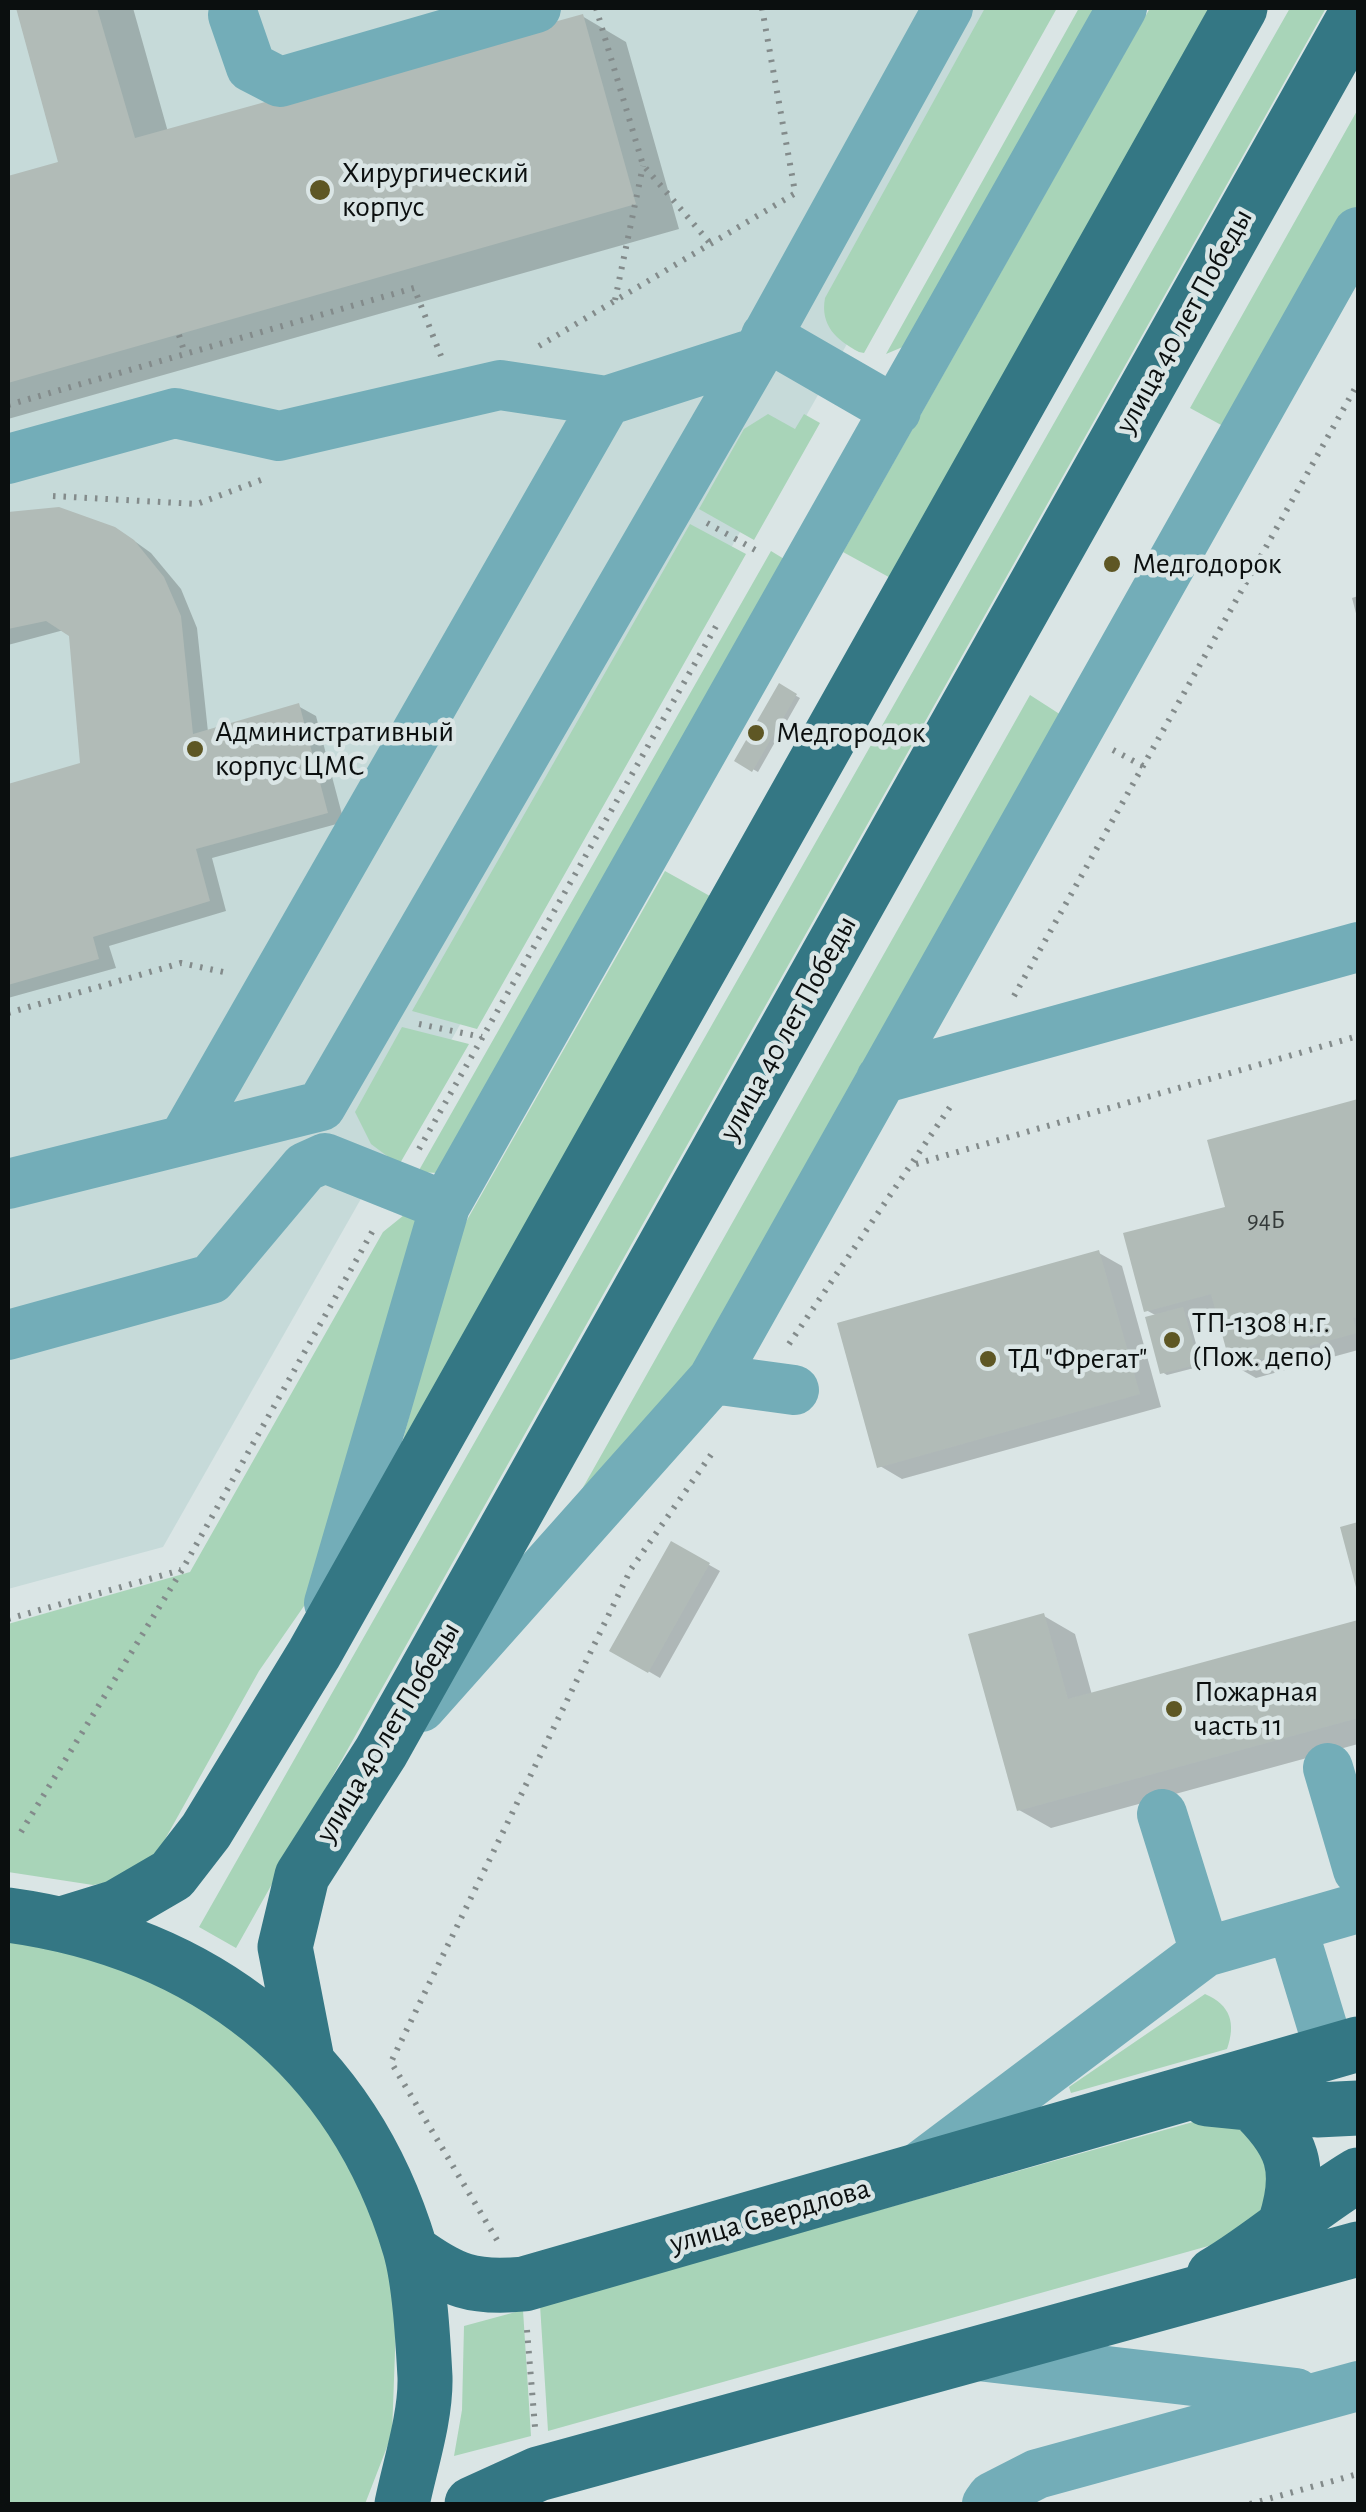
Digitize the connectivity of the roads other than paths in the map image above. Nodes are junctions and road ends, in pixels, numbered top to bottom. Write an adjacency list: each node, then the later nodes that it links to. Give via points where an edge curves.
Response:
1 (536, 8): 5 (street, via 280,82 251,68)
2 (948, 8): 8 (street)
3 (1122, 8): 10 (street)
4 (1240, 8): 20 (main road)
5 (241, 10)
6 (1358, 11): 21 (main road, улица 40 лет Победы)
7 (1358, 232): 13 (street)
8 (762, 344): 9 (street); 10 (street); 14 (street, via 321,1106)
9 (606, 400): 11 (street, via 500,385 279,436 175,412); 14 (street)
10 (896, 411): 16 (street)
11 (8, 460)
12 (1358, 947): 13 (street)
13 (881, 1079): 18 (street)
14 (185, 1136): 15 (street)
15 (8, 1184)
16 (445, 1206): 17 (street, via 325,1158 305,1167 212,1279); 20 (street)
17 (8, 1336)
18 (713, 1379): 19 (street); 21 (street)
19 (794, 1390)
20 (314, 1654): 27 (main road, via 172,1876 117,1907)
21 (381, 1752): 31 (main road, улица 40 лет Победы, via 302,1876 285,1947)
22 (1328, 1768): 24 (street)
23 (1162, 1814): 29 (street)
24 (1358, 1870)
25 (1358, 1908): 28 (street)
26 (8, 1915): 27 (main road)
27 (64, 1923): 31 (main road, via 146,1948 225,1990)
28 (1292, 1927): 29 (street); 30 (street)
29 (1204, 1952): 36 (street)
30 (1344, 2048): 33 (main road, улица Свердлова)
31 (307, 2060): 39 (main road, via 372,2152)
32 (1251, 2102): 33 (main road, улица Свердлова, via 1216,2098); 34 (main road, улица Свердлова); 37 (main road, via 1275,2125 1293,2159 1296,2189)
33 (1132, 2106): 36 (main road, улица Свердлова)
34 (1358, 2108)
35 (1358, 2175): 37 (main road)
36 (906, 2177): 39 (main road, улица Свердлова, via 524,2284 484,2288 444,2275)
37 (1284, 2224): 40 (main road, via 1258,2249)
38 (1358, 2249): 40 (main road)
39 (411, 2251): 43 (main road, via 425,2380)
40 (1164, 2304): 41 (main road)
41 (973, 2356): 42 (street); 44 (main road, via 538,2474)
42 (1340, 2391): 45 (street, via 1037,2474)
43 (402, 2504)
44 (472, 2504)
45 (987, 2504)

